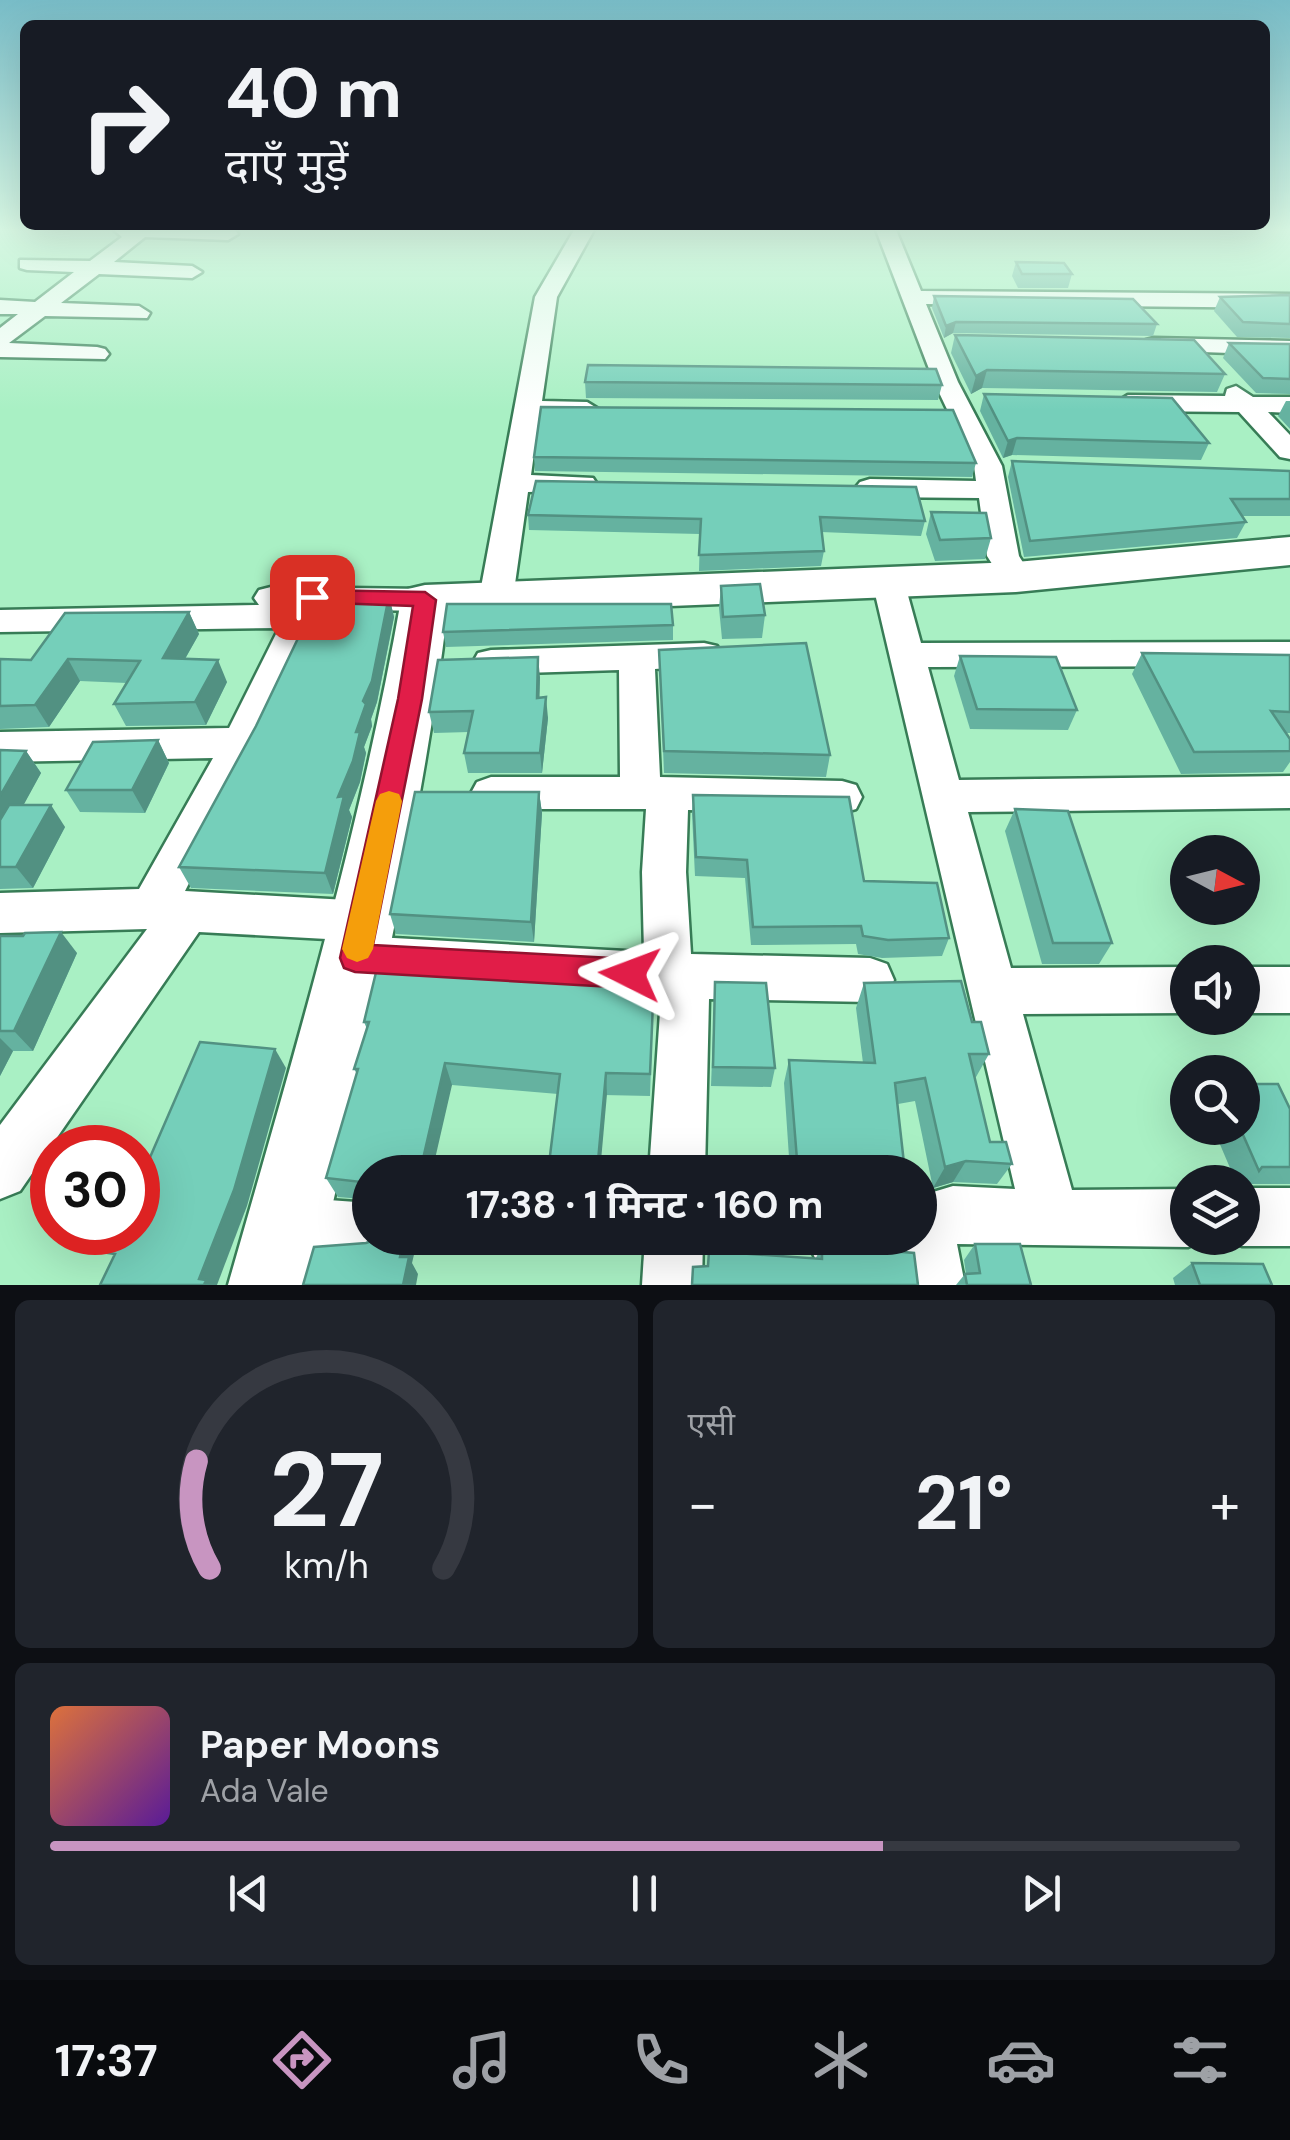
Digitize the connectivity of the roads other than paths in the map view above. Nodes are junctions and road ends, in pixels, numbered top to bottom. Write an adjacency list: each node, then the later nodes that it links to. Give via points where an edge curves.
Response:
1 (64, 290): 8 (street)
2 (548, 290): 19 (street)
3 (909, 290): 4 (street)
4 (911, 296): 5 (street); 22 (street)
5 (1154, 298): 6 (street); 12 (street)
6 (1290, 301)
7 (0, 306): 8 (street)
8 (40, 308): 9 (street); 10 (street)
9 (139, 313)
10 (0, 340)
11 (1133, 345): 12 (street)
12 (1192, 346): 13 (street); 17 (street)
13 (1290, 348)
14 (0, 350): 15 (street)
15 (97, 354)
16 (1096, 402): 17 (street)
17 (1246, 404): 18 (street); 23 (street)
18 (1290, 404)
19 (529, 409): 20 (street); 24 (street)
20 (608, 410)
21 (924, 412): 22 (street)
22 (963, 412): 27 (street)
23 (1285, 467)
24 (514, 483): 25 (street); 31 (street)
25 (610, 484)
26 (840, 488): 27 (street)
27 (994, 490): 29 (street, via 1004,556)
28 (1290, 551): 29 (street)
29 (1016, 577): 30 (street)
30 (888, 581): 31 (street); 37 (street)
31 (496, 598): 32 (street)
32 (425, 600): 33 (street); 39 (street)
33 (0, 604)
34 (0, 621): 40 (street, via 302,616)
35 (730, 654): 38 (street)
36 (1290, 654): 37 (street)
37 (907, 655): 46 (street)
38 (637, 658): 39 (street); 44 (street)
39 (415, 665): 43 (street)
40 (241, 743): 41 (street); 47 (street)
41 (0, 747)
42 (1290, 792): 46 (street)
43 (423, 793): 44 (street); 49 (street)
44 (654, 794): 45 (street); 50 (street)
45 (842, 796)
46 (943, 796): 55 (street)
47 (169, 910): 48 (street); 49 (street); 57 (street)
48 (0, 914)
49 (360, 940): 50 (street); 65 (street)
50 (678, 976): 51 (street); 56 (street)
51 (870, 980)
52 (1170, 990): 55 (street)
53 (1260, 990): 54 (street)
54 (1290, 990)
55 (993, 991): 61 (street)
56 (677, 1155)
57 (0, 1171)
58 (1260, 1217): 59 (street)
59 (1290, 1217)
60 (1170, 1218): 61 (street)
61 (1052, 1219): 66 (street, via 935,1218)
62 (352, 1237): 65 (street)
63 (673, 1255): 67 (street)
64 (893, 1255): 66 (street)
65 (279, 1256)
66 (921, 1263)
67 (672, 1285)

